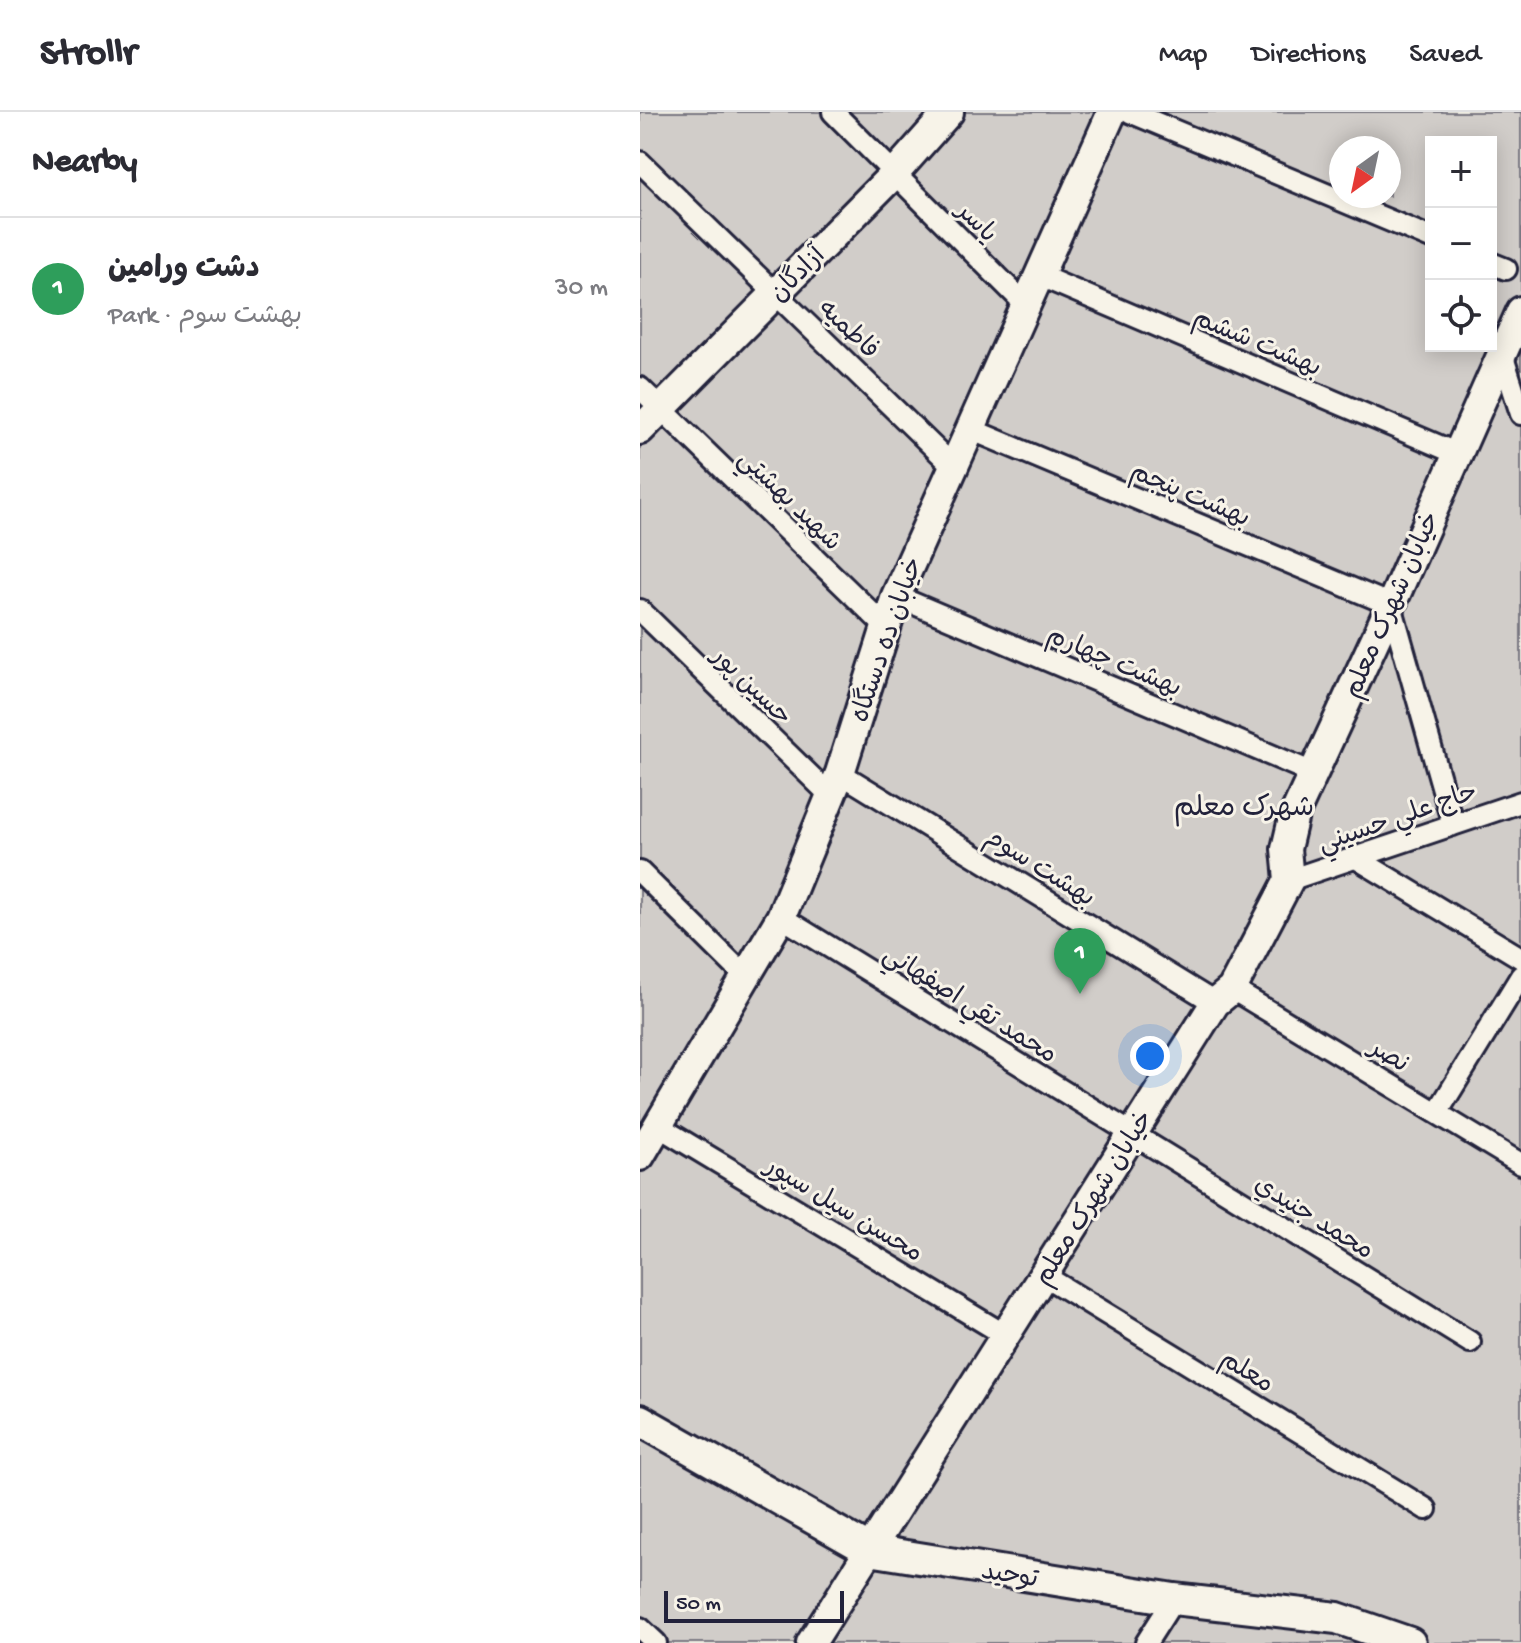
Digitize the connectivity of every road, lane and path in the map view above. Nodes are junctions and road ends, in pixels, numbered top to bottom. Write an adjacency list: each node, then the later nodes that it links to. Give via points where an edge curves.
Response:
1 (833, 112): 6 (street, یاسر)
2 (949, 112): 6 (street, آزادگان)
3 (1112, 112): 8 (street, خیابان ده دستگاه)
4 (1130, 112): 7 (street)
5 (640, 162): 9 (street, فاطميه)
6 (894, 174): 9 (street, آزادگان); 10 (street, یاسر)
7 (1425, 235)
8 (1038, 275): 10 (street, خیابان ده دستگاه); 18 (street, بهشت ششم)
9 (777, 293): 14 (street, آزادگان); 19 (street, فاطميه)
10 (1026, 305): 16 (street, خیابان ده دستگاه)
11 (1521, 311): 12 (street, خیابان شهرک معلم)
12 (1502, 354): 15 (street); 18 (street, خیابان شهرک معلم)
13 (640, 388): 14 (street, شهيد بهشتي)
14 (662, 409): 17 (street, آزادگان); 23 (street, شهيد بهشتي)
15 (1521, 414)
16 (970, 429): 19 (street, خیابان ده دستگاه); 21 (street, بهشت پنجم)
17 (640, 430)
18 (1458, 454): 21 (street, خیابان شهرک معلم)
19 (953, 466): 20 (street, خیابان ده دستگاه)
20 (896, 596): 23 (street, خیابان ده دستگاه); 24 (street, بهشت چهارم)
21 (1391, 605): 24 (street, خیابان شهرک معلم); 27 (street)
22 (640, 610): 25 (street, حسين پور)
23 (885, 626): 25 (street, خیابان ده دستگاه)
24 (1313, 773): 30 (street, خیابان شهرک معلم, via 1286,849)
25 (835, 785): 31 (street, خیابان ده دستگاه); 35 (street, بهشت سوم)
26 (1521, 802): 27 (street, حاج علي حسيني)
27 (1453, 825): 28 (street, حاج علي حسيني)
28 (1356, 858): 30 (street, حاج علي حسيني); 32 (street)
29 (640, 872): 34 (street)
30 (1289, 880): 35 (street, خیابان شهرک معلم)
31 (781, 917): 34 (street, خیابان ده دستگاه); 38 (street, محمد تقي اصفهاني)
32 (1521, 958)
33 (1521, 976): 36 (street)
34 (746, 977): 37 (street, خیابان ده دستگاه)
35 (1223, 996): 36 (street, نصر); 38 (street, خیابان شهرک معلم)
36 (1437, 1113): 40 (street, نصر)
37 (658, 1126): 39 (street, خیابان ده دستگاه); 42 (street, محسن سيل سپور)
38 (1132, 1133): 41 (street, خیابان شهرک معلم); 43 (street, محمد جنيدي)
39 (640, 1156)
40 (1521, 1164)
41 (1043, 1275): 42 (street, خیابان شهرک معلم); 45 (street, معلم)
42 (1005, 1335): 46 (street, خیابان شهرک معلم)
43 (1470, 1342)
44 (640, 1420): 46 (main road, توحید)
45 (1426, 1509)
46 (869, 1550): 47 (main road, توحید); 50 (street, خیابان شهرک معلم)
47 (1174, 1599): 51 (street); 52 (main road, توحید, via 1337,1618)
48 (640, 1628): 49 (street)
49 (656, 1643)
50 (811, 1643)
51 (1146, 1643)
52 (1410, 1643)

